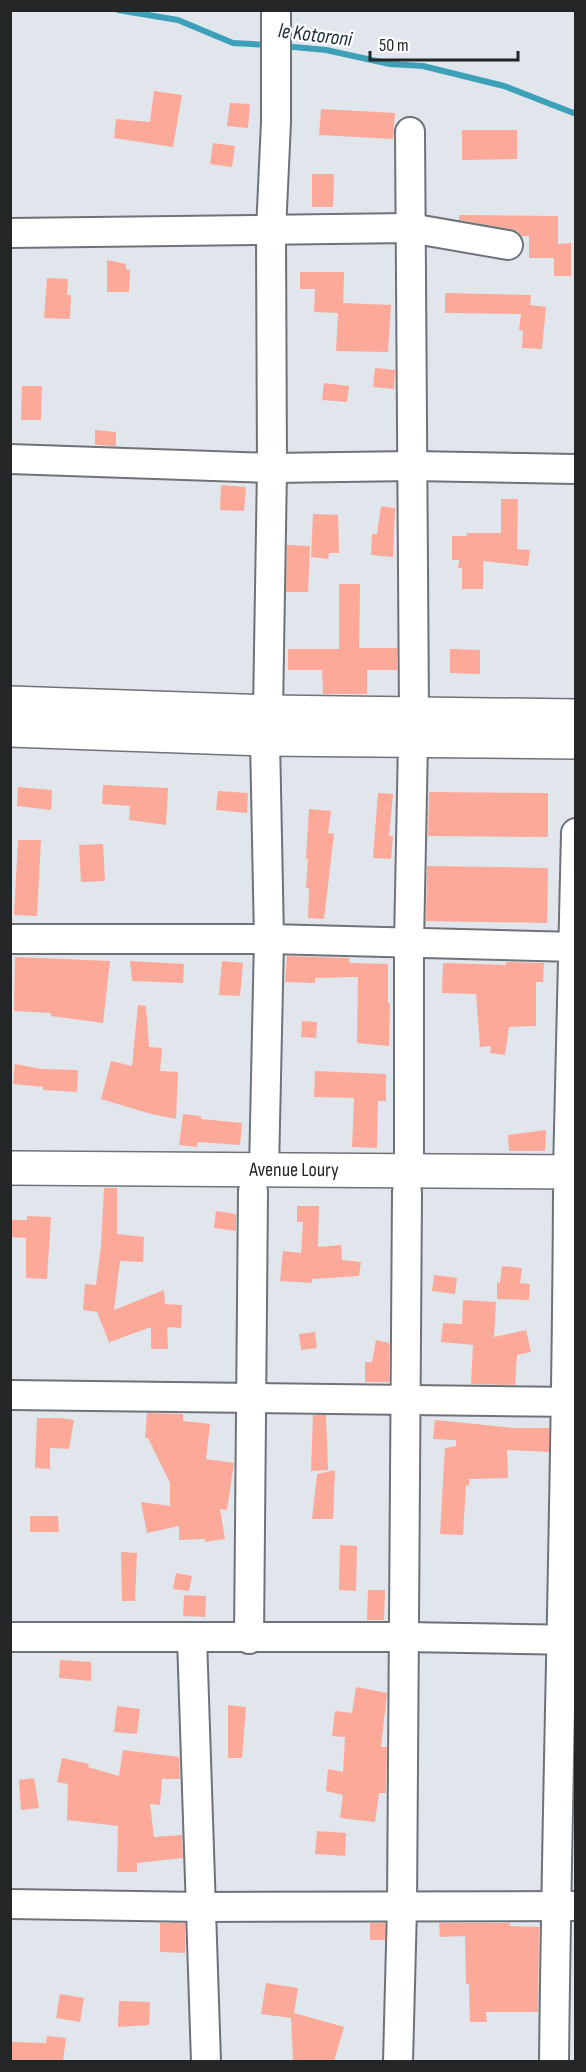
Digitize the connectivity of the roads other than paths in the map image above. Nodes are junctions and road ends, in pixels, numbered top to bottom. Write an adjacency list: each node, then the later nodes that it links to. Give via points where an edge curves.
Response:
1 (276, 10): 4 (street)
2 (410, 132): 3 (street)
3 (410, 228): 4 (street); 6 (street); 8 (street)
4 (271, 231): 5 (street); 9 (street)
5 (10, 233)
6 (508, 245)
7 (10, 459): 9 (street)
8 (412, 466): 9 (street); 10 (street); 14 (street)
9 (272, 468): 13 (street)
10 (576, 469)
11 (10, 703): 13 (main road)
12 (576, 716): 14 (main road)
13 (266, 725): 14 (main road); 15 (main road); 19 (street)
14 (414, 727): 16 (main road); 20 (street)
15 (10, 730)
16 (576, 742)
17 (576, 833): 21 (street)
18 (10, 939): 19 (street)
19 (268, 939): 20 (street); 24 (street)
20 (409, 944): 21 (street); 23 (street)
21 (574, 947): 25 (street)
22 (10, 1168): 24 (main road, Avenue Loury)
23 (408, 1180): 24 (main road, Avenue Loury); 25 (main road, Avenue Loury); 29 (street)
24 (258, 1181): 26 (main road, Avenue Loury); 28 (street)
25 (572, 1182): 30 (street)
26 (10, 1190)
27 (10, 1395): 28 (street)
28 (251, 1398): 29 (street); 34 (street)
29 (406, 1398): 30 (street); 32 (street)
30 (571, 1402): 35 (street)
31 (10, 1637): 33 (street)
32 (404, 1637): 34 (street); 35 (street); 39 (street)
33 (192, 1638): 34 (street); 38 (street)
34 (249, 1639)
35 (568, 1640): 37 (street)
36 (10, 1904): 38 (street)
37 (566, 1906): 39 (street); 42 (street)
38 (200, 1907): 39 (street); 40 (street)
39 (402, 1907): 41 (street)
40 (206, 2061)
41 (398, 2061)
42 (554, 2061)

